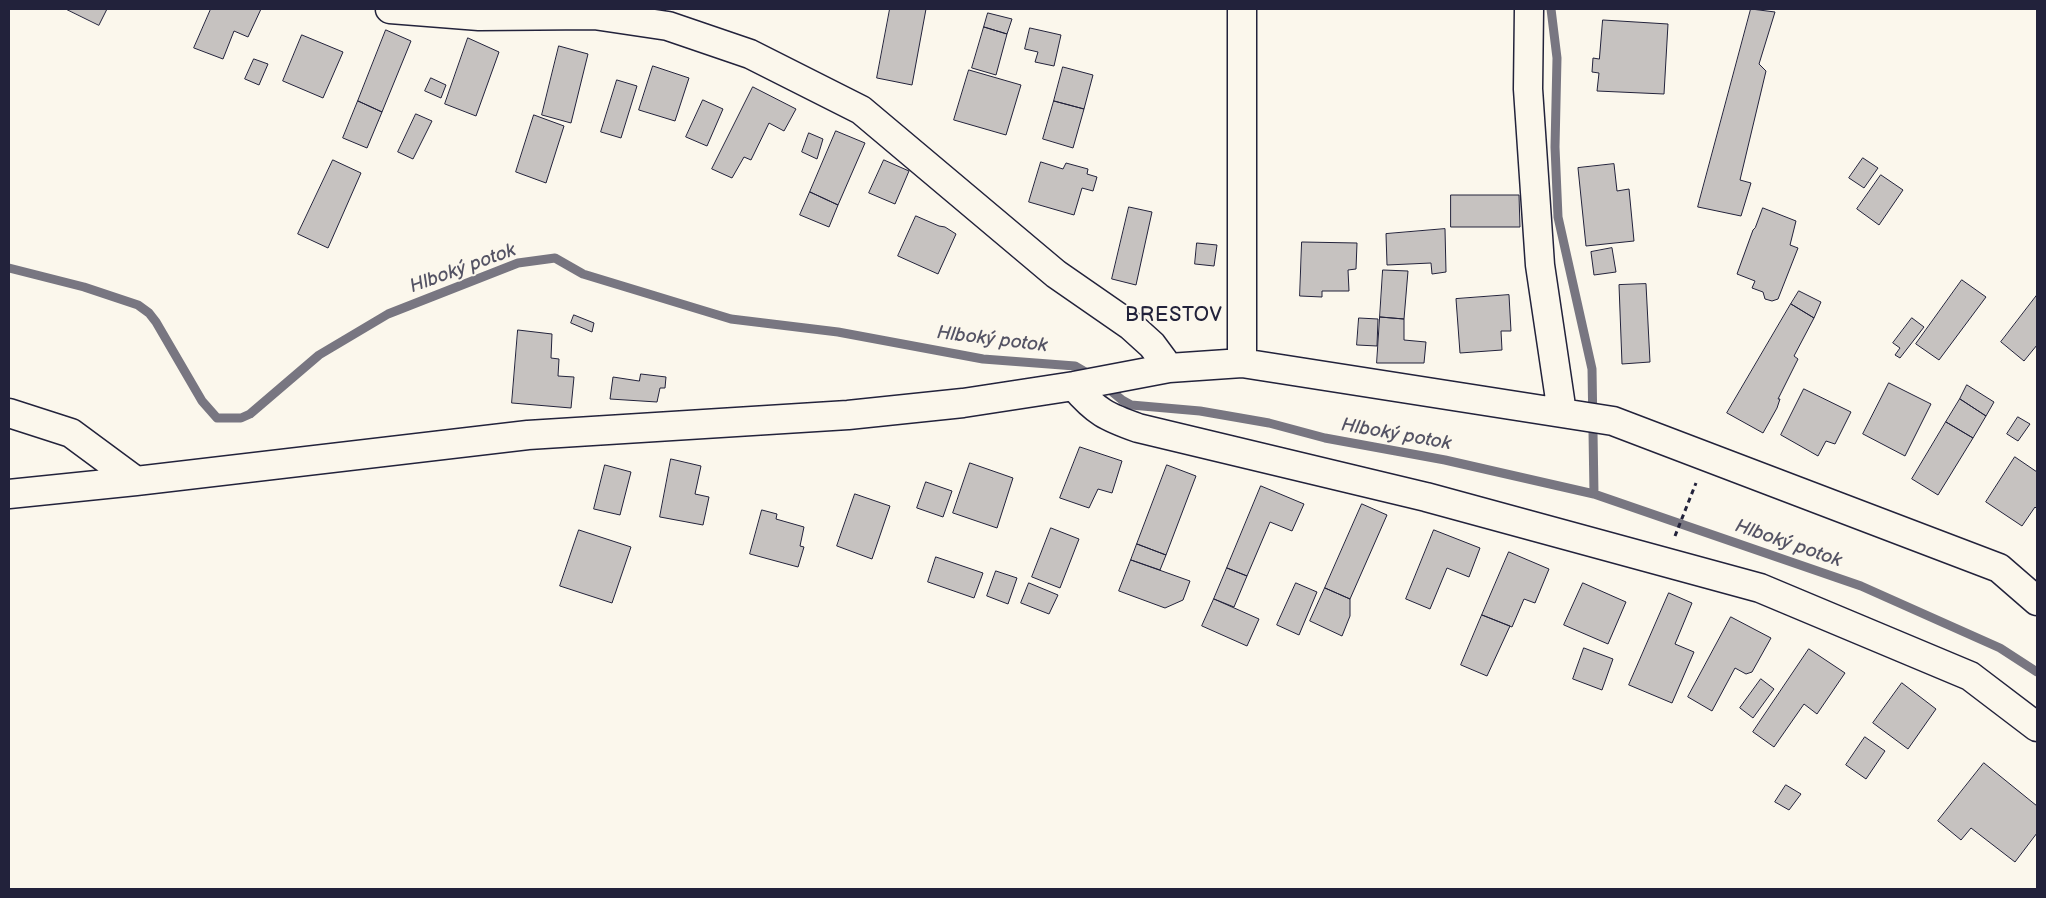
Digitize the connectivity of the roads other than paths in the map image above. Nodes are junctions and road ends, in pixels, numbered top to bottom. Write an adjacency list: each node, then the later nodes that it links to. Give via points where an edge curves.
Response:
1 (390, 9): 5 (street, via 479,16 594,15 668,26 750,54 860,110 1056,274 1131,326 1152,345)
2 (1242, 9): 4 (street)
3 (1529, 9): 8 (street, via 1528,89 1540,265)
4 (1242, 363): 5 (street); 8 (street)
5 (1164, 369): 6 (street)
6 (1074, 386): 9 (street, via 963,403 848,415 528,435); 12 (street, via 1086,401 1106,416 1138,428 1426,497 1760,588 1970,676)
7 (9, 413): 9 (street, via 71,433)
8 (1568, 414): 11 (street, via 1613,421 1999,568)
9 (136, 481): 10 (street)
10 (9, 494)
11 (2037, 601)
12 (2037, 727)

